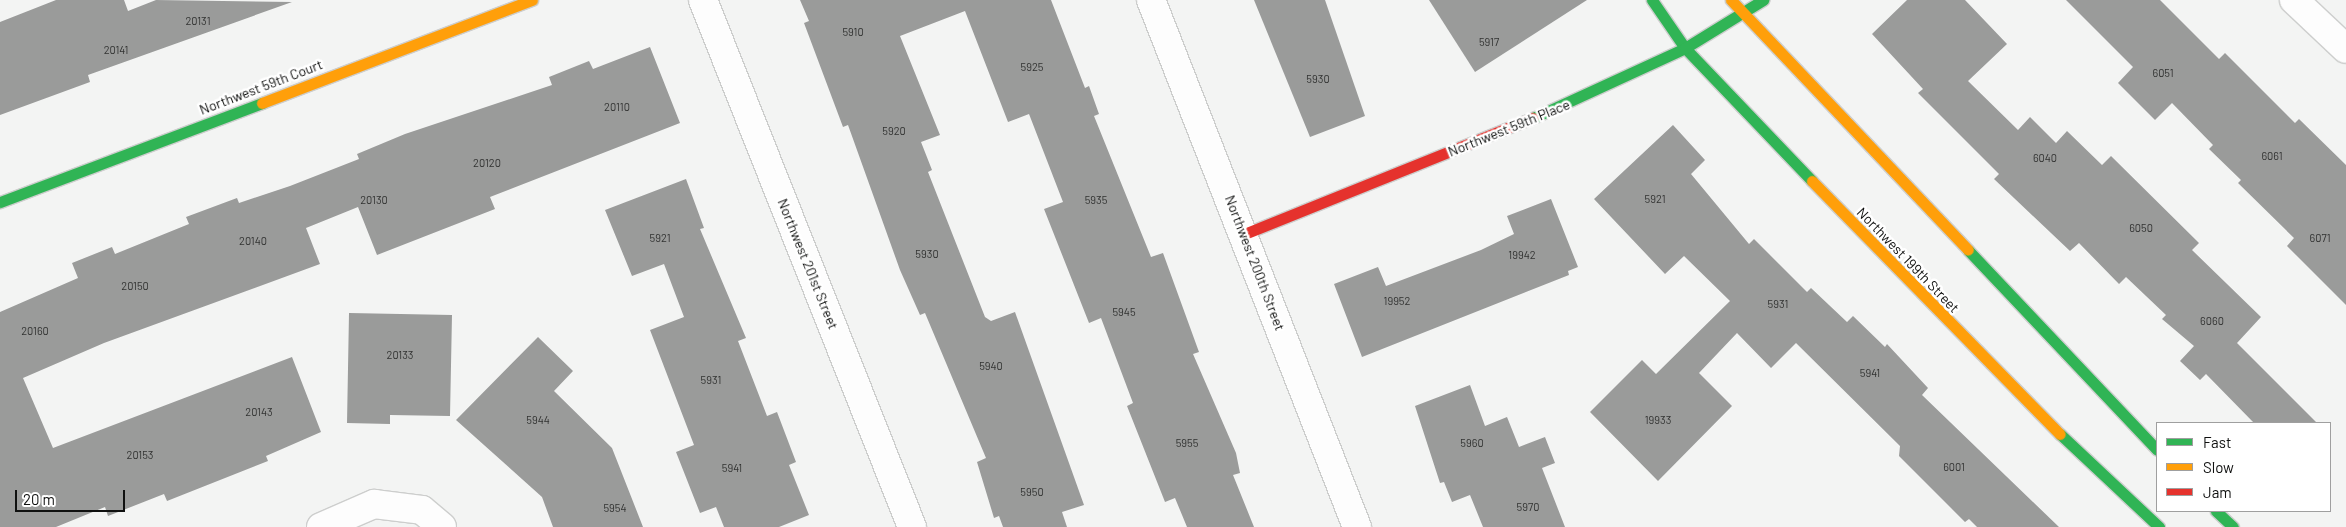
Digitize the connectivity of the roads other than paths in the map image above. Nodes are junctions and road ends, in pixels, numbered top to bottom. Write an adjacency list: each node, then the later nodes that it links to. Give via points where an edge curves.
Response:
1 (532, 0): 11 (street, Northwest 59th Court)
2 (703, 0): 17 (street, Northwest 201st Street)
3 (1151, 0): 12 (street, Northwest 200th Street)
4 (1652, 0): 9 (street, Northwest 199th Street)
5 (1731, 0): 8 (street)
6 (1763, 0): 8 (street, Northwest 59th Place)
7 (2294, 0): 10 (street)
8 (1740, 14): 9 (street, Northwest 59th Place); 13 (street)
9 (1686, 48): 12 (street, Northwest 59th Place, via 1580,99); 19 (street, Northwest 199th Street, via 2008,387)
10 (2346, 49)
11 (0, 202)
12 (1244, 234): 18 (street, Northwest 200th Street)
13 (2156, 449)
14 (2217, 512): 20 (street)
15 (432, 519): 16 (street, via 374,504)
16 (322, 527)
17 (912, 527)
18 (1357, 527)
19 (2159, 527)
20 (2233, 527)

